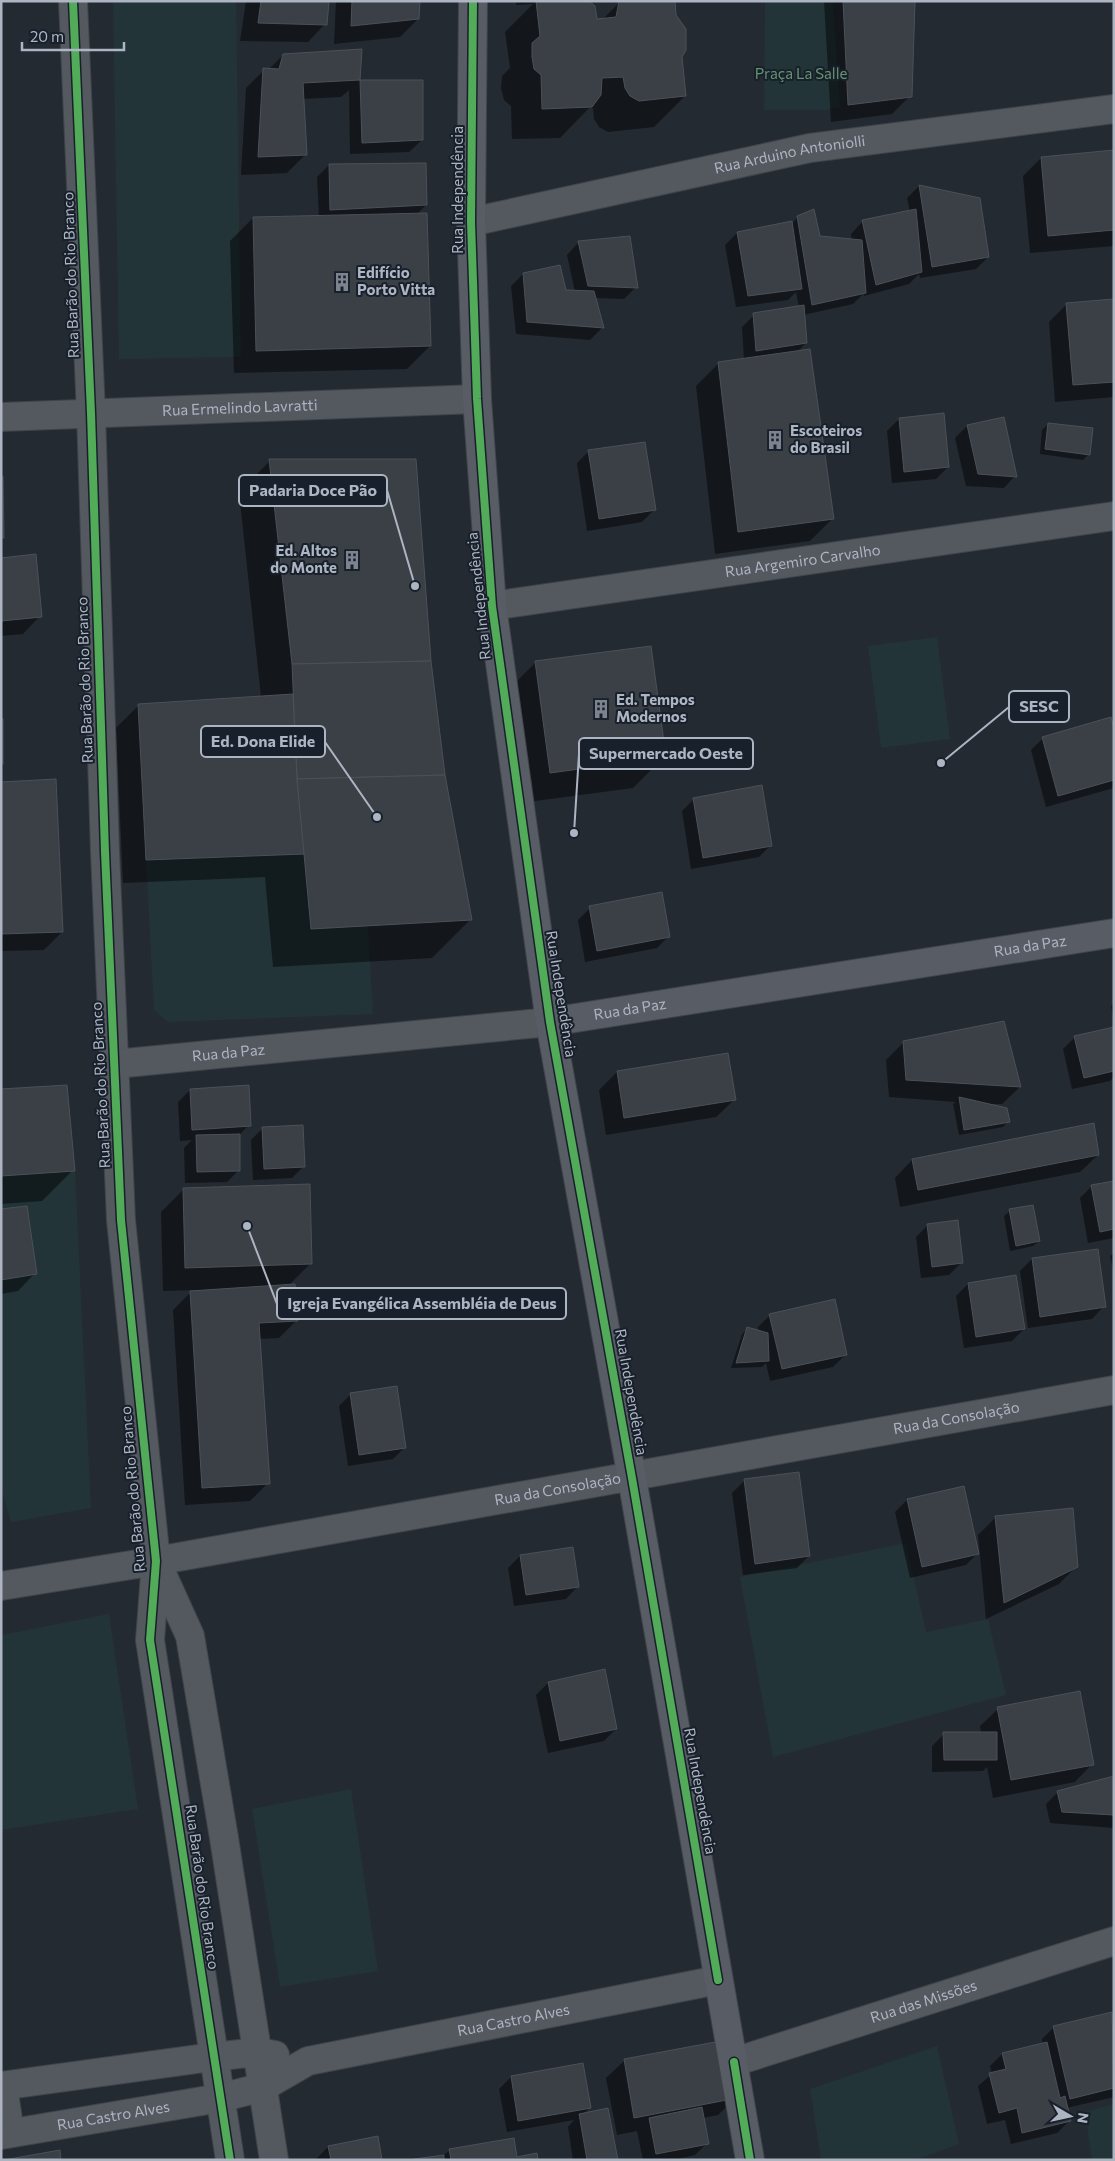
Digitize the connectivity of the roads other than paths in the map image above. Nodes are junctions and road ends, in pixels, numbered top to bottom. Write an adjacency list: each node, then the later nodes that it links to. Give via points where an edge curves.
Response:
1 (73, 1): 6 (street, Rua Barão do Rio Branco)
2 (473, 1): 4 (street, Rua Independência)
3 (1114, 109): 4 (street, Rua Arduino Antoniolli, via 810,148)
4 (470, 222): 5 (street, Rua Independência)
5 (477, 399): 6 (street, Rua Ermelindo Lavratti); 9 (street, Rua Independência)
6 (90, 413): 7 (street, Rua Ermelindo Lavratti); 12 (street, Rua Barão do Rio Branco)
7 (1, 417)
8 (1114, 516): 9 (street, Rua Argemiro Carvalho)
9 (492, 606): 11 (street, Rua Independência)
10 (1114, 934): 11 (street, Rua da Paz)
11 (550, 1022): 12 (street, Rua da Paz); 14 (street, Rua Independência)
12 (115, 1064): 15 (street, Rua Barão do Rio Branco, via 121,1220)
13 (1114, 1390): 14 (street, Rua da Consolação)
14 (632, 1478): 15 (street, Rua da Consolação); 20 (street, Rua Independência)
15 (156, 1561): 16 (street, Rua da Consolação); 17 (street, Rua Barão do Rio Branco, via 190,1636); 18 (street, Rua Barão do Rio Branco, via 150,1640)
16 (1, 1586)
17 (224, 1838): 18 (street); 21 (street, Rua Barão do Rio Branco)
18 (183, 1845): 22 (street, Rua Barão do Rio Branco)
19 (1114, 1941): 24 (street, Rua das Missões)
20 (718, 1980): 23 (street, Rua Castro Alves); 24 (street, Rua Independência)
21 (258, 2052): 22 (street, Rua Castro Alves); 23 (street, Rua Castro Alves); 26 (street, Rua Barão do Rio Branco)
22 (212, 2057): 25 (street, Rua Castro Alves); 27 (street, Rua Barão do Rio Branco)
23 (308, 2061): 26 (street, Rua Castro Alves)
24 (734, 2062): 31 (street, Rua Independência)
25 (2, 2086): 28 (street)
26 (263, 2086): 27 (street, Rua Castro Alves); 30 (street, Rua Barão do Rio Branco)
27 (220, 2098): 28 (street, Rua Castro Alves); 29 (street, Rua Barão do Rio Branco)
28 (6, 2134)
29 (230, 2160)
30 (274, 2160)
31 (750, 2160)

